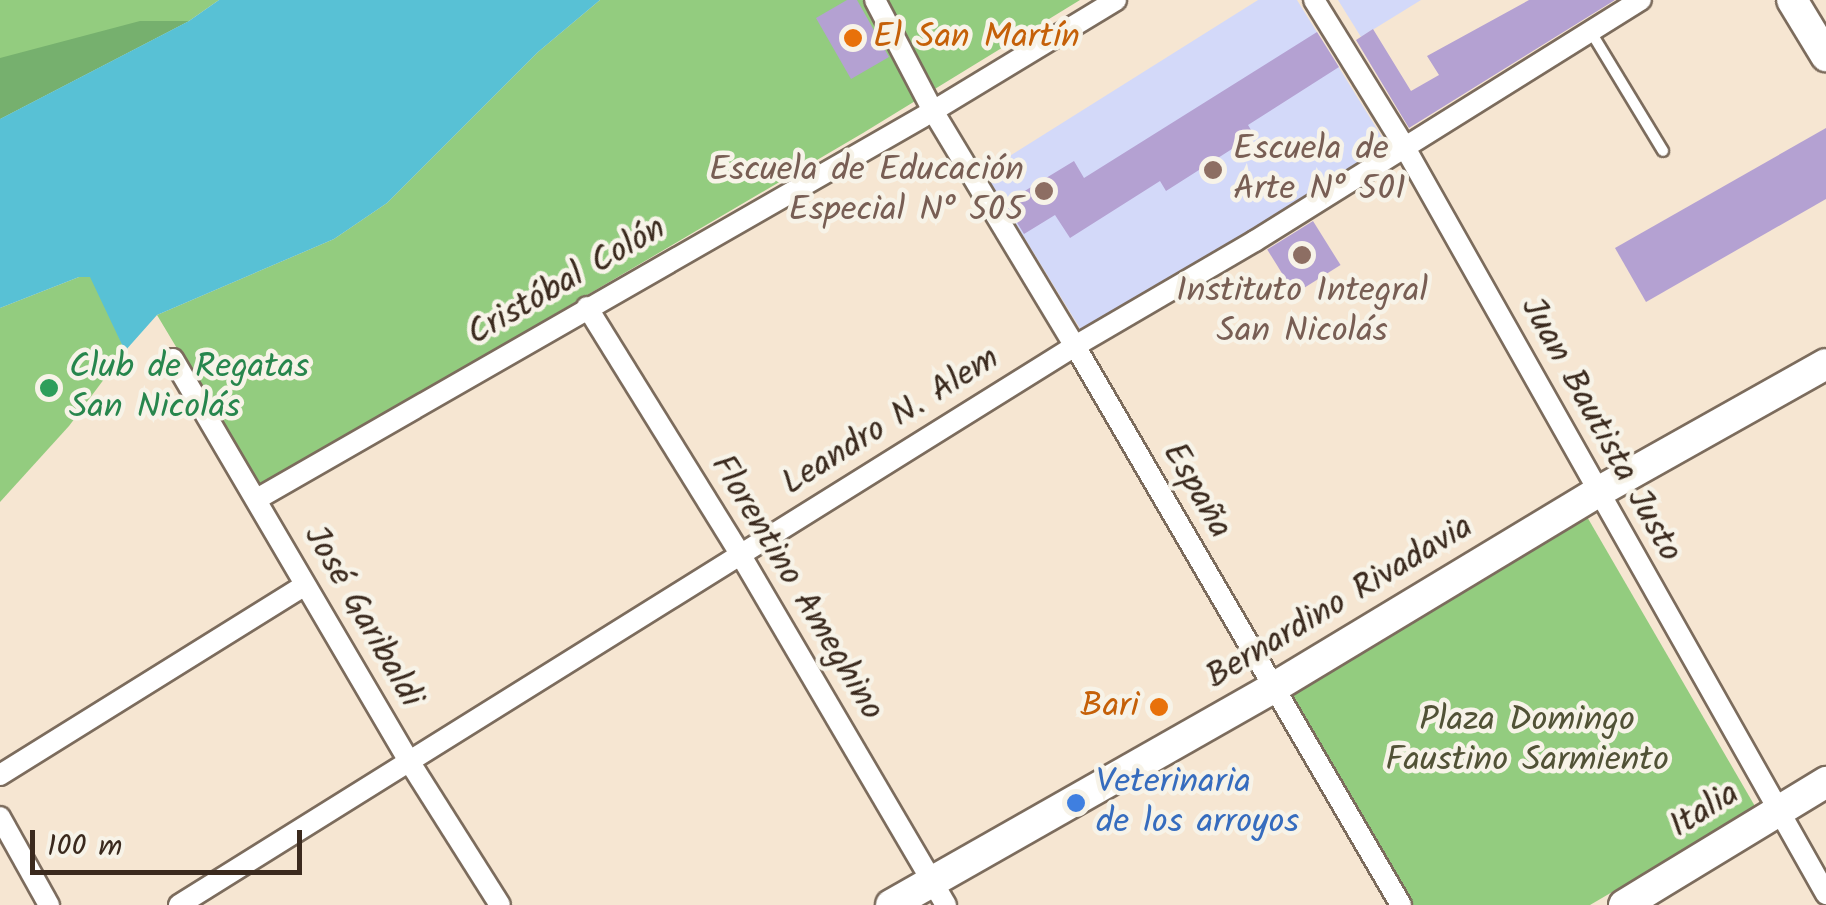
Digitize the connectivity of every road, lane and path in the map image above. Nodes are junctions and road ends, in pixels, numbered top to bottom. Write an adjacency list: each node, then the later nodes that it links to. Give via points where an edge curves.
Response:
1 (875, 0): 8 (street, España)
2 (1116, 0): 8 (street, Cristóbal Colón)
3 (1314, 0): 9 (street, Juan Bautista Justo)
4 (1641, 0): 6 (street, Leandro N. Alem)
5 (1792, 0): 7 (street)
6 (1590, 32): 9 (street, Leandro N. Alem); 10 (lane)
7 (1826, 56)
8 (933, 111): 11 (street, Cristóbal Colón); 12 (street, España)
9 (1404, 146): 12 (street, Leandro N. Alem); 15 (street, Juan Bautista Justo)
10 (1663, 151)
11 (587, 307): 16 (street, Cristóbal Colón); 17 (street, Florentino Ameghino)
12 (1075, 346): 17 (street, Leandro N. Alem); 19 (street, España)
13 (173, 359): 16 (street, José Garibaldi)
14 (1826, 364): 15 (street, Bernardino Rivadavia)
15 (1598, 492): 19 (street, Bernardino Rivadavia); 23 (street, Juan Bautista Justo)
16 (256, 499): 18 (street, José Garibaldi)
17 (740, 554): 20 (street, Leandro N. Alem); 25 (street, Florentino Ameghino)
18 (305, 585): 20 (street, José Garibaldi); 21 (street)
19 (1272, 688): 25 (street, Bernardino Rivadavia); 31 (street, España)
20 (409, 761): 28 (street, Leandro N. Alem); 29 (street, José Garibaldi)
21 (0, 775)
22 (1826, 782): 23 (street, Italia)
23 (1777, 810): 26 (street, Juan Bautista Justo); 32 (street, Italia)
24 (0, 818): 27 (street)
25 (939, 893): 30 (street, Bernardino Rivadavia)
26 (1826, 894)
27 (50, 905)
28 (180, 905)
29 (500, 905)
30 (891, 905)
31 (1401, 905)
32 (1624, 905)

